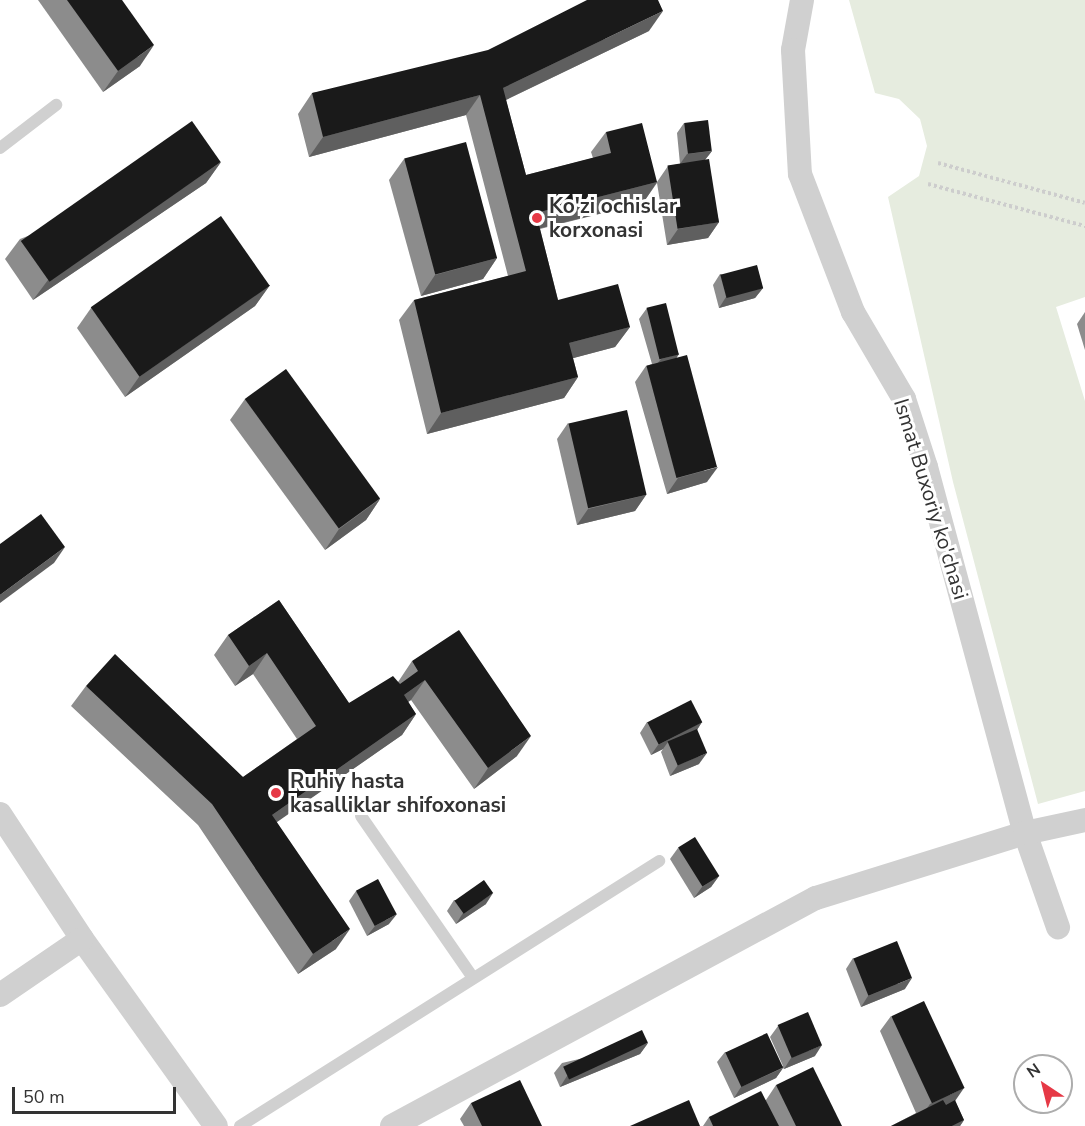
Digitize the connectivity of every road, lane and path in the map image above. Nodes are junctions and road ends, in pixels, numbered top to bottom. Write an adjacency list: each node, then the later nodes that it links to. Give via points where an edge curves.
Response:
1 (802, 0): 11 (street, Ismat Buxoriy ko'chasi, via 793,50 801,174 853,312 904,399)
2 (57, 105): 3 (lane)
3 (0, 148)
4 (938, 163): 6 (path)
5 (928, 184): 7 (path)
6 (1085, 203)
7 (1085, 226)
8 (0, 814): 14 (street)
9 (361, 816): 15 (lane)
10 (1085, 820): 11 (street)
11 (1025, 833): 13 (street, Ismat Buxoriy ko'chasi); 19 (street, via 816,898)
12 (658, 861): 15 (lane)
13 (1058, 927)
14 (82, 939): 16 (street); 17 (street)
15 (473, 978): 18 (lane)
16 (0, 995)
17 (216, 1126)
18 (240, 1126)
19 (392, 1126)

